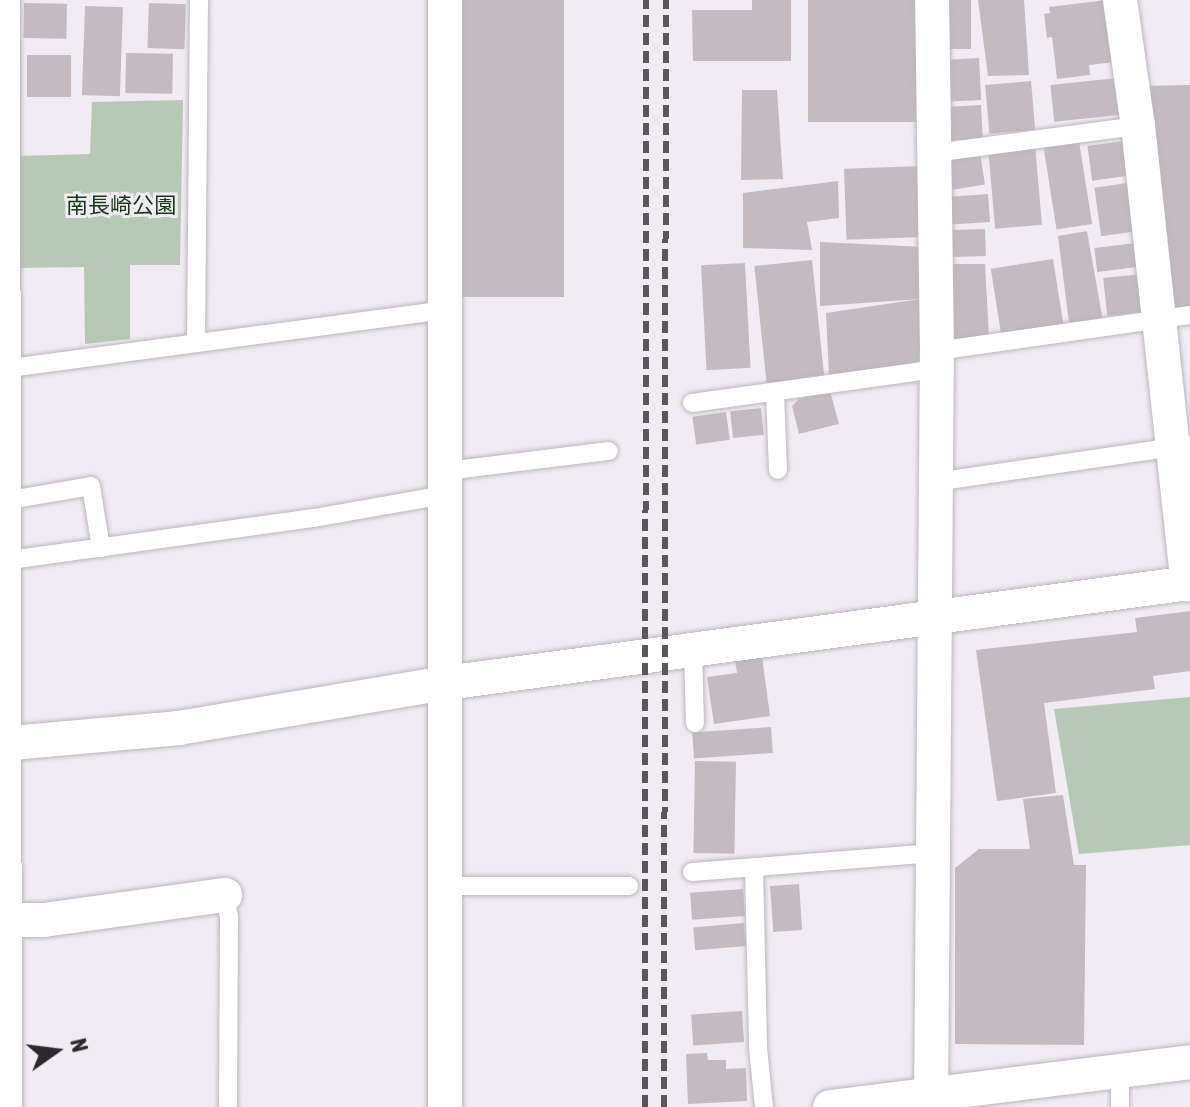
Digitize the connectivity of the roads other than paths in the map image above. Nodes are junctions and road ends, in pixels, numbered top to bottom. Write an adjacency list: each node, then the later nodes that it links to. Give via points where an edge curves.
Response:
1 (3, 0): 8 (street)
2 (199, 0): 11 (lane)
3 (445, 0): 9 (street)
4 (932, 0): 7 (street)
5 (1120, 0): 6 (street)
6 (1138, 126): 7 (lane); 10 (street)
7 (935, 153): 12 (street)
8 (1, 201): 13 (street)
9 (445, 310): 11 (lane); 20 (street)
10 (1173, 317): 12 (lane); 16 (street)
11 (196, 343): 13 (lane)
12 (936, 360): 14 (lane); 19 (street)
13 (2, 369): 21 (street)
14 (775, 392): 15 (lane); 18 (lane)
15 (692, 403)
16 (1181, 446): 19 (lane); 24 (street)
17 (609, 451): 20 (lane)
18 (778, 470)
19 (935, 482): 25 (street)
20 (446, 483): 22 (lane); 27 (street)
21 (4, 501): 22 (lane, via 91,486); 23 (street)
22 (101, 548): 23 (lane)
23 (2, 573): 29 (street)
24 (1189, 584): 25 (street)
25 (934, 619): 26 (street); 30 (street)
26 (678, 653): 27 (street); 28 (lane)
27 (446, 683): 29 (street, via 179,728); 33 (street)
28 (695, 723)
29 (2, 744): 36 (street)
30 (931, 853): 31 (lane); 39 (street)
31 (754, 867): 32 (lane); 43 (lane)
32 (692, 872)
33 (445, 886): 34 (lane); 42 (street)
34 (629, 886)
35 (225, 895): 36 (street, via 44,920); 41 (lane)
36 (4, 920): 40 (street)
37 (1190, 1062): 38 (street)
38 (1120, 1071): 39 (street); 45 (lane)
39 (931, 1101): 44 (street)
40 (5, 1107)
41 (228, 1107)
42 (445, 1107)
43 (764, 1107)
44 (830, 1107)
45 (1120, 1107)

